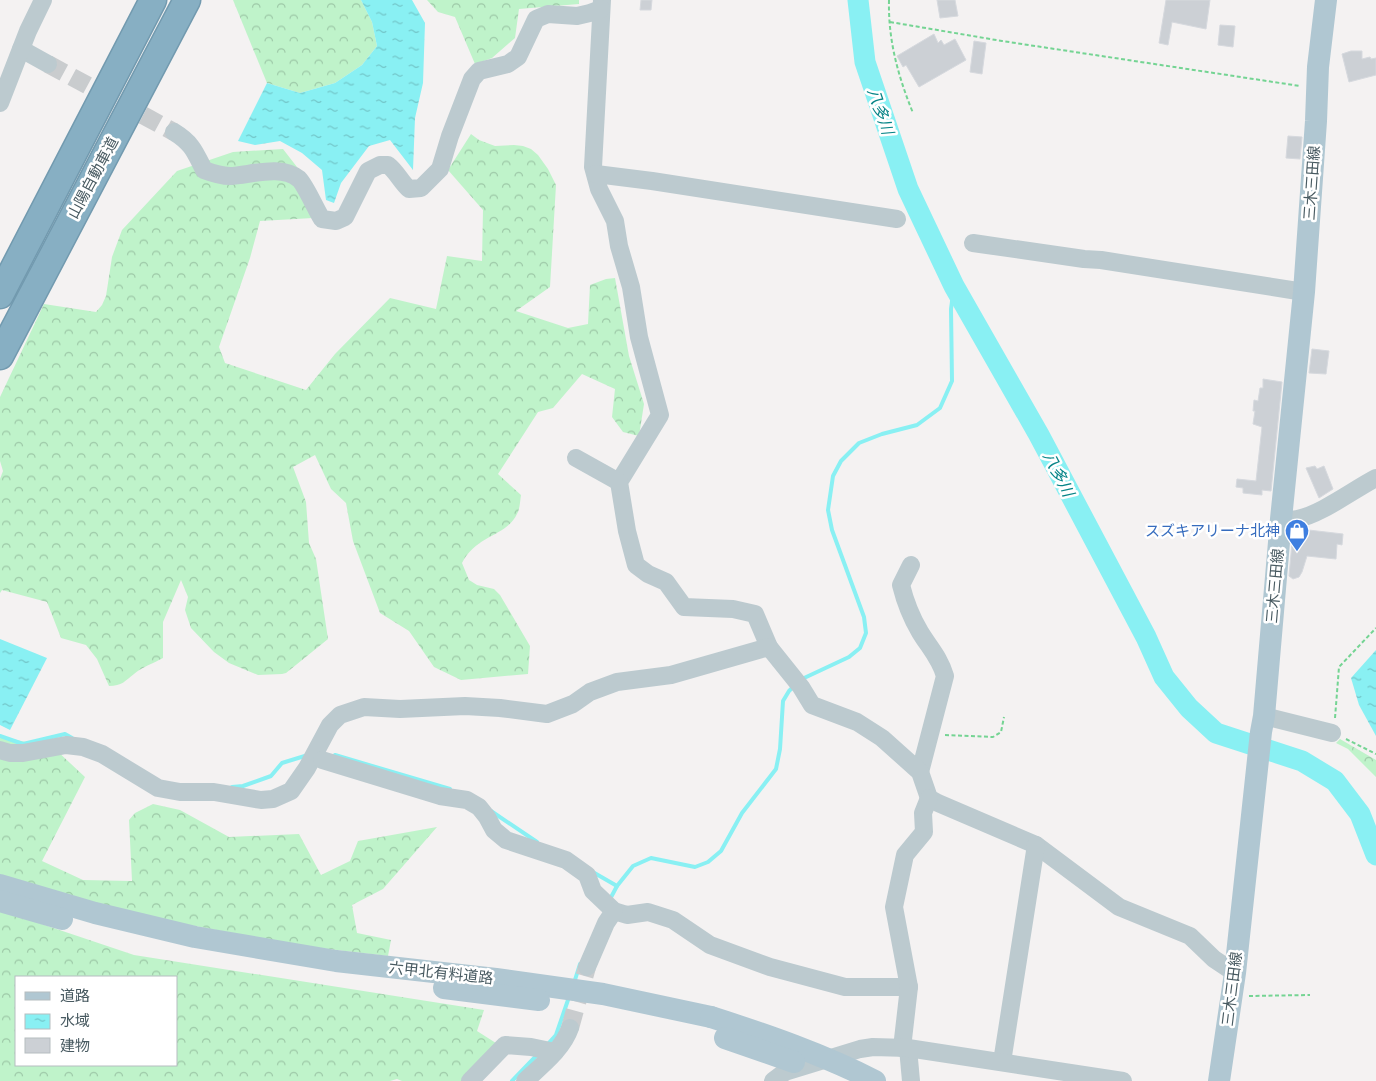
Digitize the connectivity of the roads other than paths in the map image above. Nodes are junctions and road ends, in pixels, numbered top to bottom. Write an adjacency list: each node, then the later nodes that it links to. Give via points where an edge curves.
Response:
1 (43, 0): 6 (street)
2 (153, 0): 14 (highway, 山陽自動車道)
3 (186, 0): 15 (highway, 山陽自動車道)
4 (1326, 0): 13 (main road, 三木三田線, via 1318,67)
5 (601, 4): 9 (street, via 590,13 577,16 548,14 536,19 518,57 508,64 479,71 472,79 440,170 421,188 409,189 394,169 380,165 368,171 345,217 336,221 322,220 301,180 292,175 275,171 229,176 204,170 186,139); 10 (street, via 593,167)
6 (21, 49): 7 (street); 8 (street)
7 (48, 64)
8 (0, 103)
9 (174, 132)
10 (596, 174): 11 (street); 18 (street, via 598,189 615,221 639,337 660,415)
11 (897, 219)
12 (974, 243): 13 (street)
13 (1304, 292): 19 (main road, 三木三田線)
14 (0, 295)
15 (0, 356)
16 (576, 458): 18 (street)
17 (1376, 478): 19 (street, via 1319,511 1296,520)
18 (619, 482): 21 (street, via 636,566 666,582 684,607 733,609 755,614)
19 (1281, 519): 22 (main road, 三木三田線)
20 (911, 565): 26 (street, via 901,585 905,600 920,631 941,662 945,676)
21 (769, 646): 24 (street, via 671,675 617,682 547,714 465,706 400,709 364,706 340,715 330,725 291,791 273,799 158,788 102,754 82,747 66,745 23,753); 26 (street, via 812,705 857,722 882,738)
22 (1262, 724): 23 (street); 33 (main road, 三木三田線)
23 (1332, 733)
24 (0, 750)
25 (322, 760): 31 (street, via 440,796 467,800 479,807 494,830 506,840 566,860 587,875 593,891)
26 (920, 772): 27 (street)
27 (929, 798): 28 (street); 34 (street, via 923,813 924,832 904,855 894,907)
28 (1036, 845): 33 (street, via 1119,907 1190,936 1214,959); 40 (street)
29 (0, 885): 35 (main road, 六甲北有料道路, via 95,913 195,937 336,961 496,979)
30 (0, 901): 35 (main road, 六甲北有料道路, via 179,949 311,972)
31 (610, 907): 32 (street); 34 (street, via 627,914 648,912 673,920 710,945 770,967 845,987)
32 (587, 967)
33 (1235, 973): 49 (main road, 三木三田線)
34 (909, 987): 38 (street)
35 (568, 996): 36 (main road, 六甲北有料道路, via 610,1010)
36 (709, 1025): 45 (main road, 六甲北有料道路, bridge, via 737,1041); 46 (main road, 六甲北有料道路, bridge, via 763,1034)
37 (570, 1028): 39 (street)
38 (905, 1048): 40 (street); 41 (street, via 860,1048); 47 (street)
39 (553, 1052): 42 (street, via 505,1045); 43 (street)
40 (1002, 1062): 48 (street)
41 (803, 1075): 44 (street, via 785,1072)
42 (470, 1081)
43 (526, 1081)
44 (773, 1081)
45 (841, 1081)
46 (875, 1081)
47 (911, 1081)
48 (1123, 1081)
49 (1219, 1081)

